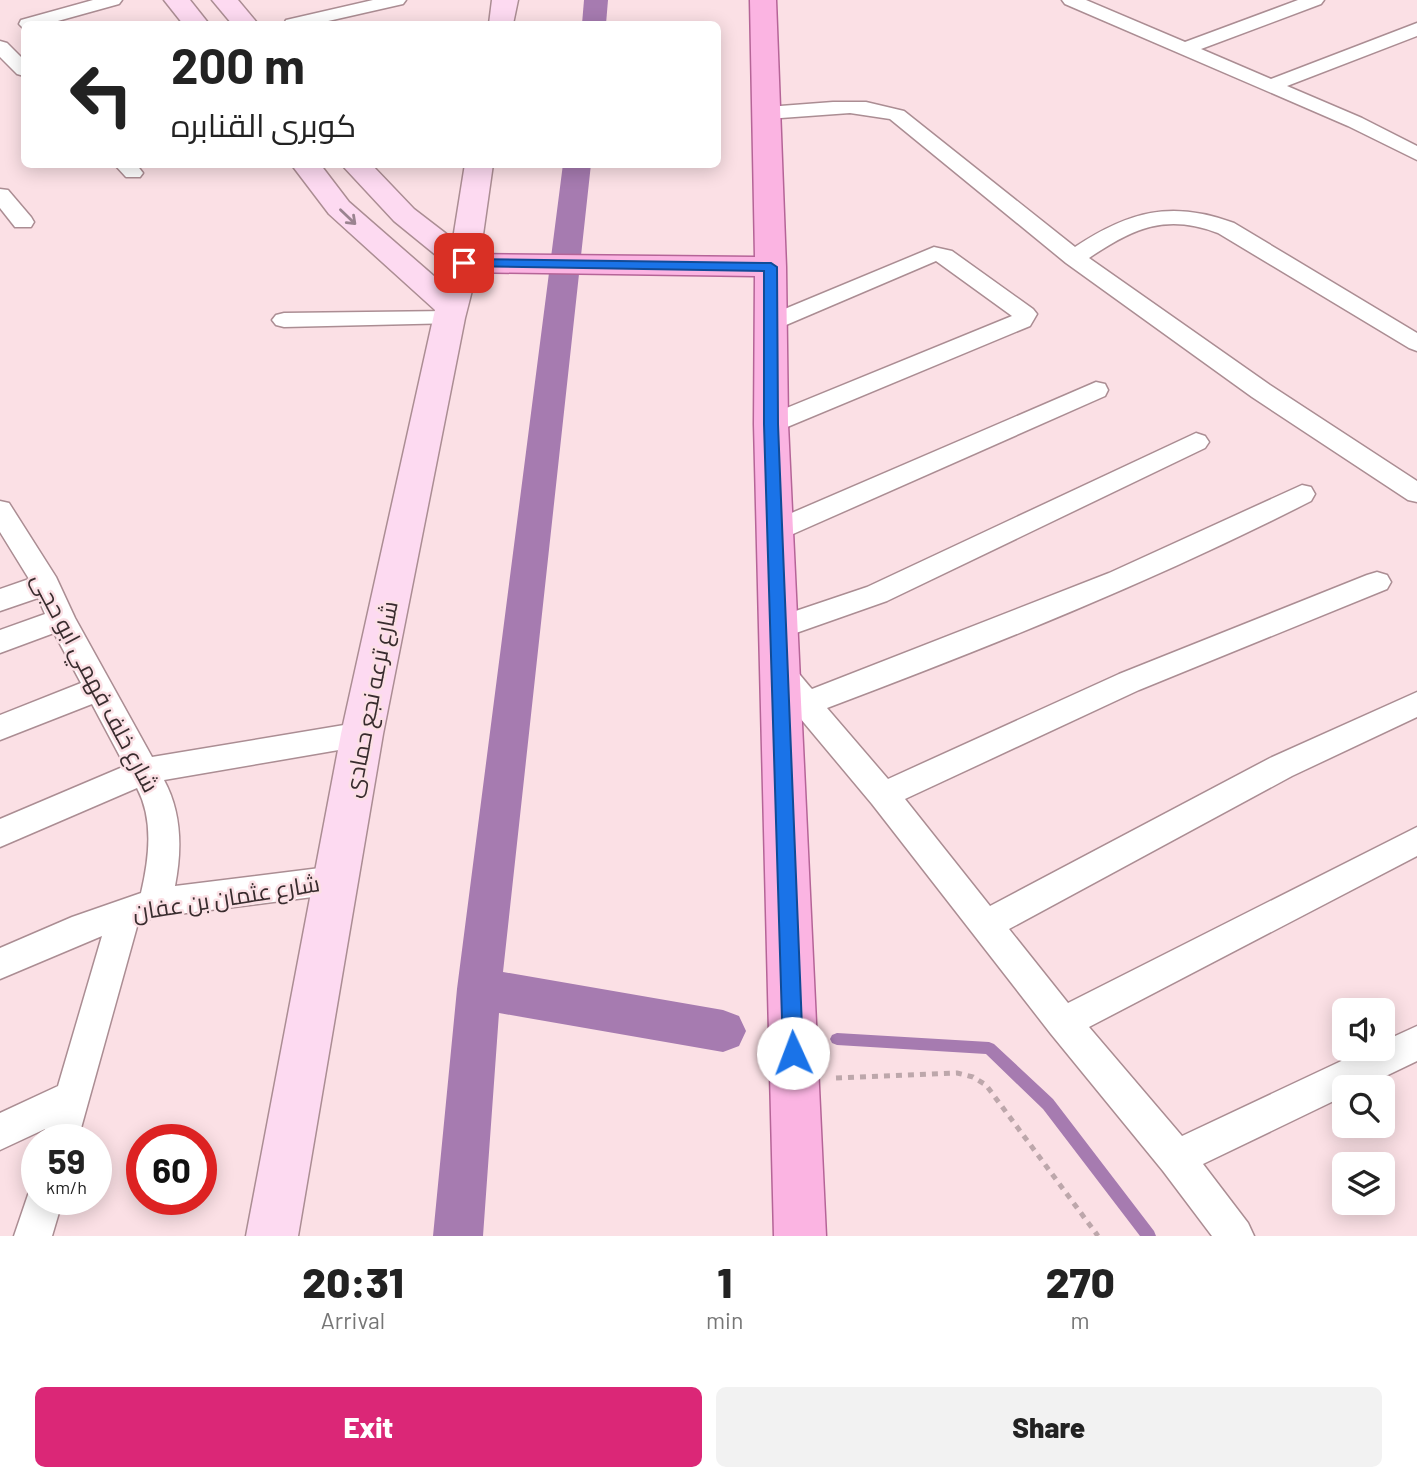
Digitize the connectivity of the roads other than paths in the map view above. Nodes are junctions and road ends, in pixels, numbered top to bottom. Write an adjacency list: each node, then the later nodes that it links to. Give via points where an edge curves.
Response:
1 (113, 0): 9 (street)
2 (177, 0): 10 (street)
3 (225, 0): 11 (street)
4 (397, 0): 12 (street)
5 (505, 0): 13 (street)
6 (763, 0): 21 (main road)
7 (1072, 0): 18 (street)
8 (1315, 0): 18 (street)
9 (40, 21)
10 (194, 21)
11 (242, 21)
12 (306, 21)
13 (502, 21)
14 (21, 27): 16 (street)
15 (1417, 29): 20 (street)
16 (0, 33)
17 (0, 47): 19 (street)
18 (1186, 48): 20 (street)
19 (21, 67)
20 (1269, 86): 22 (street, via 1355,122)
21 (768, 113): 28 (street, via 858,108 897,116); 30 (main road)
22 (1417, 155)
23 (308, 168): 31 (street, one-way to 31, via 339,208)
24 (359, 168): 29 (street, via 404,215)
25 (478, 168): 29 (street, شارع ترعه نجع حمادى)
26 (0, 195): 27 (street)
27 (23, 222)
28 (1074, 258): 34 (street, via 1107,236 1151,218 1183,214 1207,219); 38 (street, via 1261,391)
29 (464, 263): 30 (main road); 31 (street, شارع ترعه نجع حمادى)
30 (771, 267): 33 (main road)
31 (451, 313): 32 (street); 53 (street, شارع ترعه نجع حمادى)
32 (284, 320)
33 (771, 323): 36 (main road); 36 (street, via 934,254 944,256 1025,314 1022,321)
34 (1417, 343)
35 (1096, 390): 41 (street)
36 (771, 424): 41 (main road)
37 (1196, 442): 46 (street, via 889,588)
38 (1417, 492)
39 (1301, 494): 50 (street, via 1093,593)
40 (0, 511): 43 (street, شارع خلف فهمي ابو حجى)
41 (775, 531): 46 (main road)
42 (1377, 582): 55 (street, via 1129,682)
43 (46, 584): 44 (street); 45 (street, شارع خلف فهمي ابو حجى)
44 (0, 600)
45 (61, 620): 47 (street); 49 (street, شارع خلف فهمي ابو حجى)
46 (779, 628): 48 (main road)
47 (0, 642)
48 (780, 673): 50 (street); 71 (main road)
49 (100, 688): 52 (street); 54 (street, شارع خلف فهمي ابو حجى)
50 (805, 704): 55 (street)
51 (1417, 704): 60 (street, via 1281,767)
52 (0, 728)
53 (362, 734): 54 (street); 58 (street, شارع ترعه نجع حمادى)
54 (146, 771): 56 (street); 59 (street, شارع خلف فهمي ابو حجى, via 159,800 165,832 164,866)
55 (883, 795): 60 (street)
56 (0, 833)
57 (1417, 841): 62 (street)
58 (336, 880): 59 (street, شارع عثمان بن عفان); 70 (street, شارع ترعه نجع حمادى)
59 (140, 908): 61 (street, شارع عثمان بن عفان); 64 (street, شارع خلف فهمي ابو حجى)
60 (985, 925): 62 (street)
61 (0, 964)
62 (1063, 1023): 67 (street)
63 (1417, 1043): 67 (street)
64 (72, 1097): 65 (street, شارع خلف فهمي ابو حجى); 66 (street)
65 (65, 1124)
66 (0, 1132)
67 (1176, 1158): 72 (street)
68 (39, 1215): 69 (street)
69 (33, 1236)
70 (272, 1236)
71 (800, 1236)
72 (1235, 1236)

